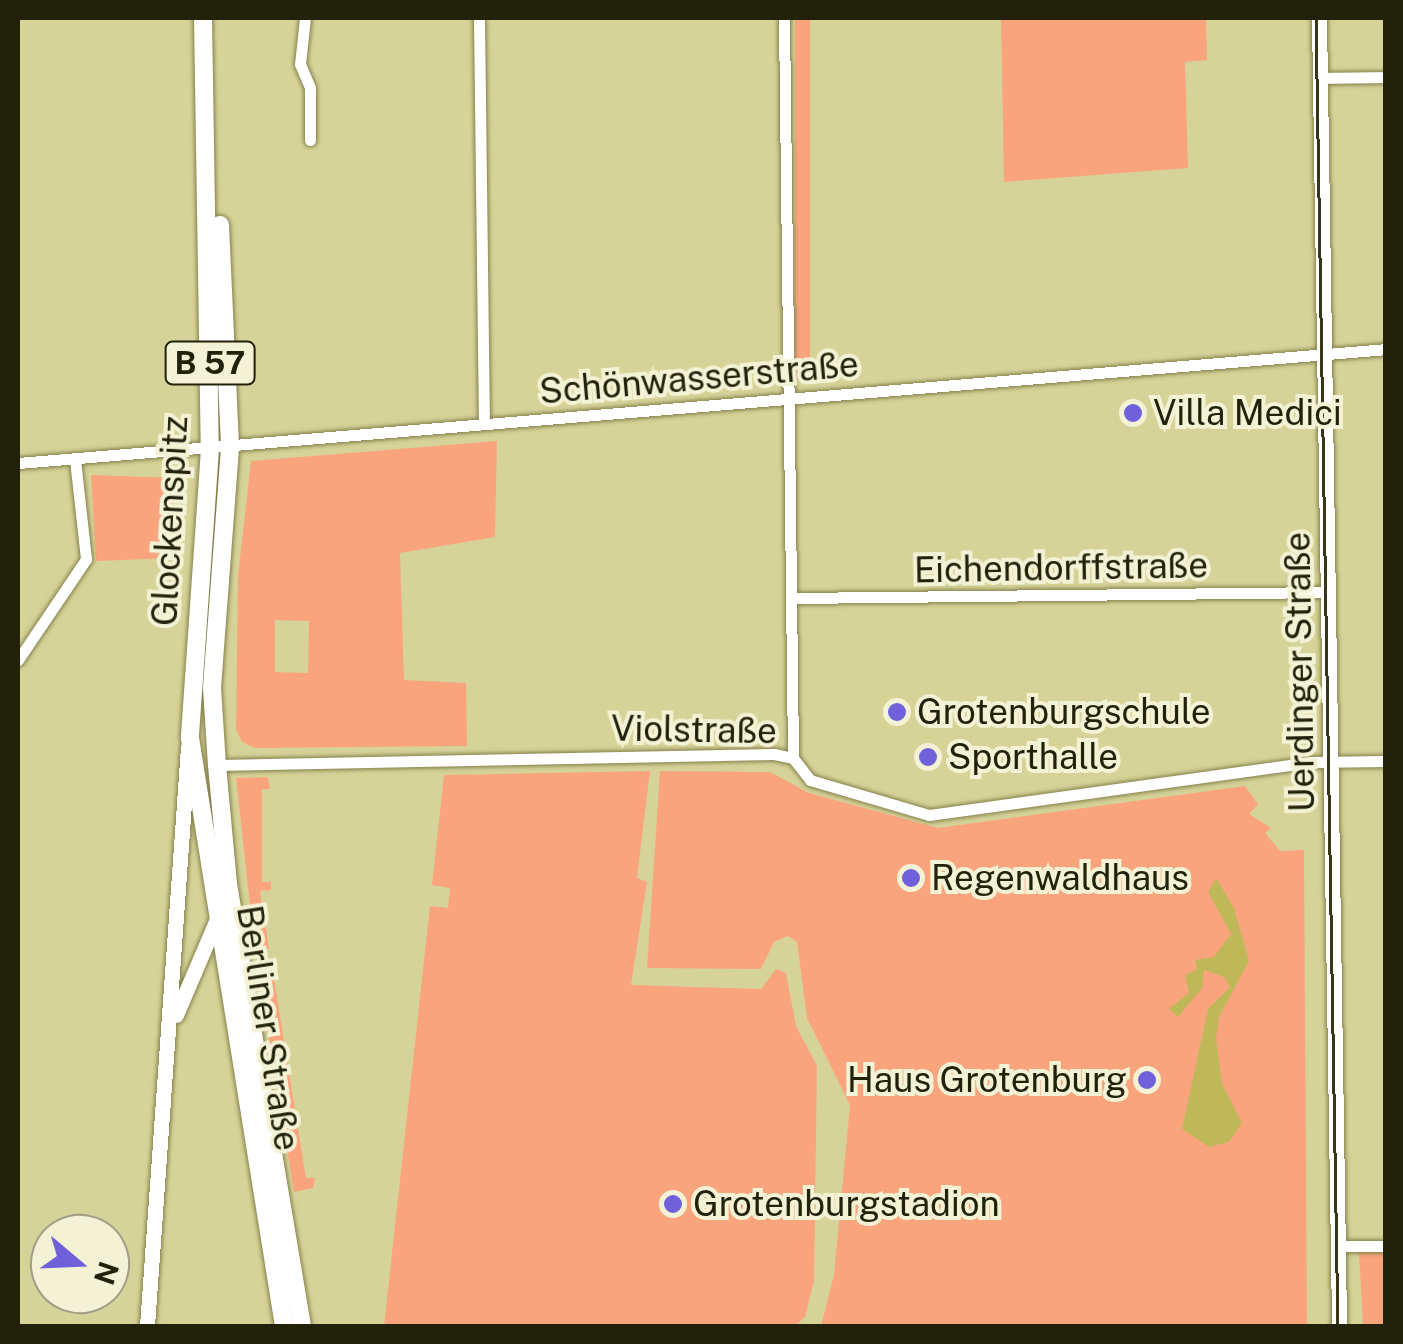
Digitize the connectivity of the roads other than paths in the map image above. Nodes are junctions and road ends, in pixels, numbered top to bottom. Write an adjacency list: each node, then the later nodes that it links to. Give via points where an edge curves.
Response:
1 (203, 18): 15 (main road, Glockenspitz / B 57)
2 (215, 18): 14 (main road, Glockenspitz / B 57)
3 (305, 18): 9 (street, via 300,64 310,88)
4 (479, 18): 13 (street)
5 (784, 18): 12 (street)
6 (1320, 18): 8 (main road, Uerdinger Straße)
7 (1386, 77): 8 (street)
8 (1320, 78): 11 (main road, Uerdinger Straße)
9 (310, 140)
10 (1386, 348): 11 (street, Schönwasserstraße)
11 (1325, 354): 12 (street, Schönwasserstraße); 18 (main road, Uerdinger Straße)
12 (790, 398): 13 (street, Schönwasserstraße); 19 (street)
13 (484, 424): 14 (street, Schönwasserstraße)
14 (230, 448): 15 (street, Schönwasserstraße); 25 (main road, Glockenspitz / B 57, via 212,688)
15 (210, 449): 16 (street, Schönwasserstraße); 21 (main road, Glockenspitz / B 57)
16 (75, 459): 17 (street, Schönwasserstraße); 20 (street, via 86,559)
17 (18, 463)
18 (1329, 592): 19 (street, Eichendorffstraße); 23 (main road, Uerdinger Straße)
19 (794, 598): 22 (street)
20 (18, 660)
21 (190, 738): 27 (main road, Berliner Straße / B 57); 28 (main road, Glockenspitz)
22 (793, 758): 23 (street, Violstraße, via 810,780 929,815); 25 (street, Violstraße, via 674,754)
23 (1332, 761): 24 (street, Violstraße); 29 (main road, Uerdinger Straße)
24 (1386, 761)
25 (217, 765): 26 (main road, Berliner Straße / B 57)
26 (228, 884): 27 (main road, Glockenspitz); 33 (main road, Berliner Straße / B 57)
27 (218, 916): 28 (main road, Glockenspitz); 32 (main road, Berliner Straße / B 57)
28 (171, 1028): 31 (main road, Glockenspitz)
29 (1338, 1246): 30 (street); 34 (main road, Uerdinger Straße)
30 (1386, 1246)
31 (147, 1326)
32 (284, 1326)
33 (302, 1326)
34 (1340, 1326)

